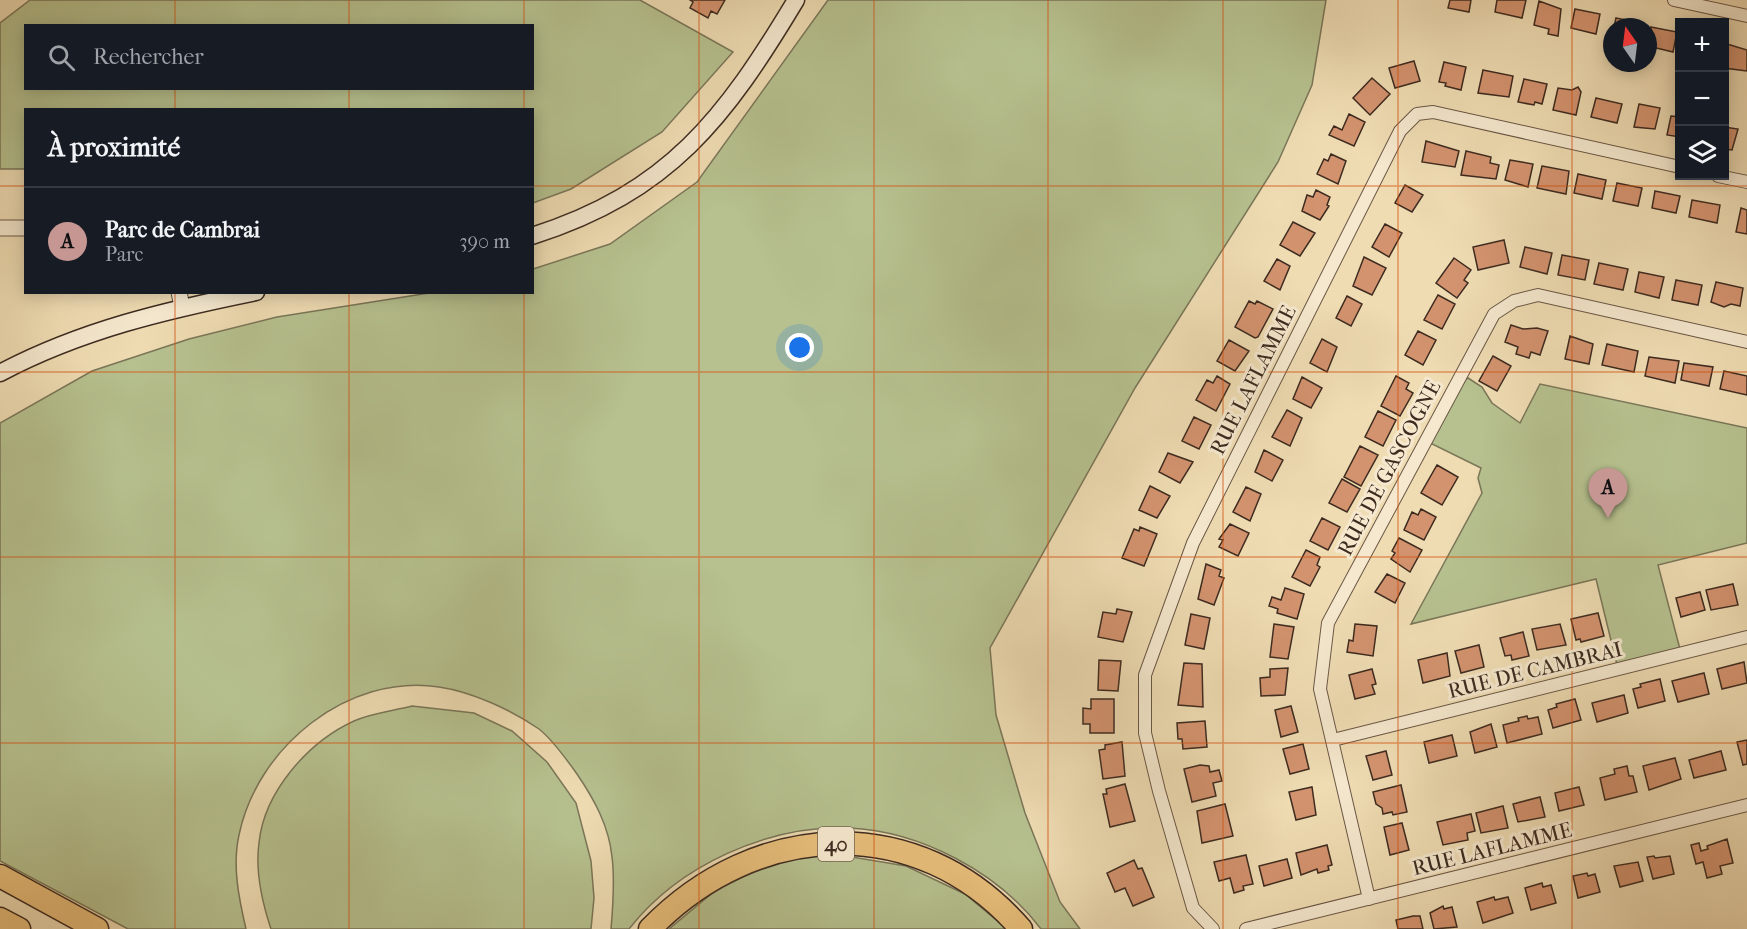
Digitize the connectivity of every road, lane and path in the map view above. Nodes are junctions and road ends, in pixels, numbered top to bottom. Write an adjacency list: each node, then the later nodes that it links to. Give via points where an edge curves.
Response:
1 (796, 0): 9 (main road, via 730,102 683,155 632,191 590,214)
2 (1674, 0): 3 (street)
3 (1747, 16)
4 (1675, 166): 24 (street, RUE LAFLAMME, via 1433,112 1417,114 1400,131 1193,543 1144,675 1144,733 1159,791 1193,908)
5 (1729, 178): 6 (street)
6 (1747, 182)
7 (0, 228): 8 (street)
8 (24, 228)
9 (534, 235)
10 (237, 294): 11 (main road)
11 (180, 300): 13 (main road)
12 (1747, 342): 15 (street, RUE DE GASCOGNE, via 1538,296 1514,301 1494,314 1328,623 1320,689)
13 (0, 373)
14 (1747, 637): 15 (street, RUE DE CAMBRAI)
15 (1333, 740): 18 (street, RUE DE GASCOGNE)
16 (1747, 805): 18 (street, RUE LAFLAMME)
17 (0, 876): 21 (highway)
18 (1369, 899): 25 (street, RUE LAFLAMME)
19 (0, 918): 20 (highway)
20 (19, 929)
21 (97, 929)
22 (650, 929): 23 (highway, 40, via 685,896 734,866 789,849 847,844 903,853 941,868 990,899)
23 (1021, 929)
24 (1213, 929)
25 (1246, 929)

